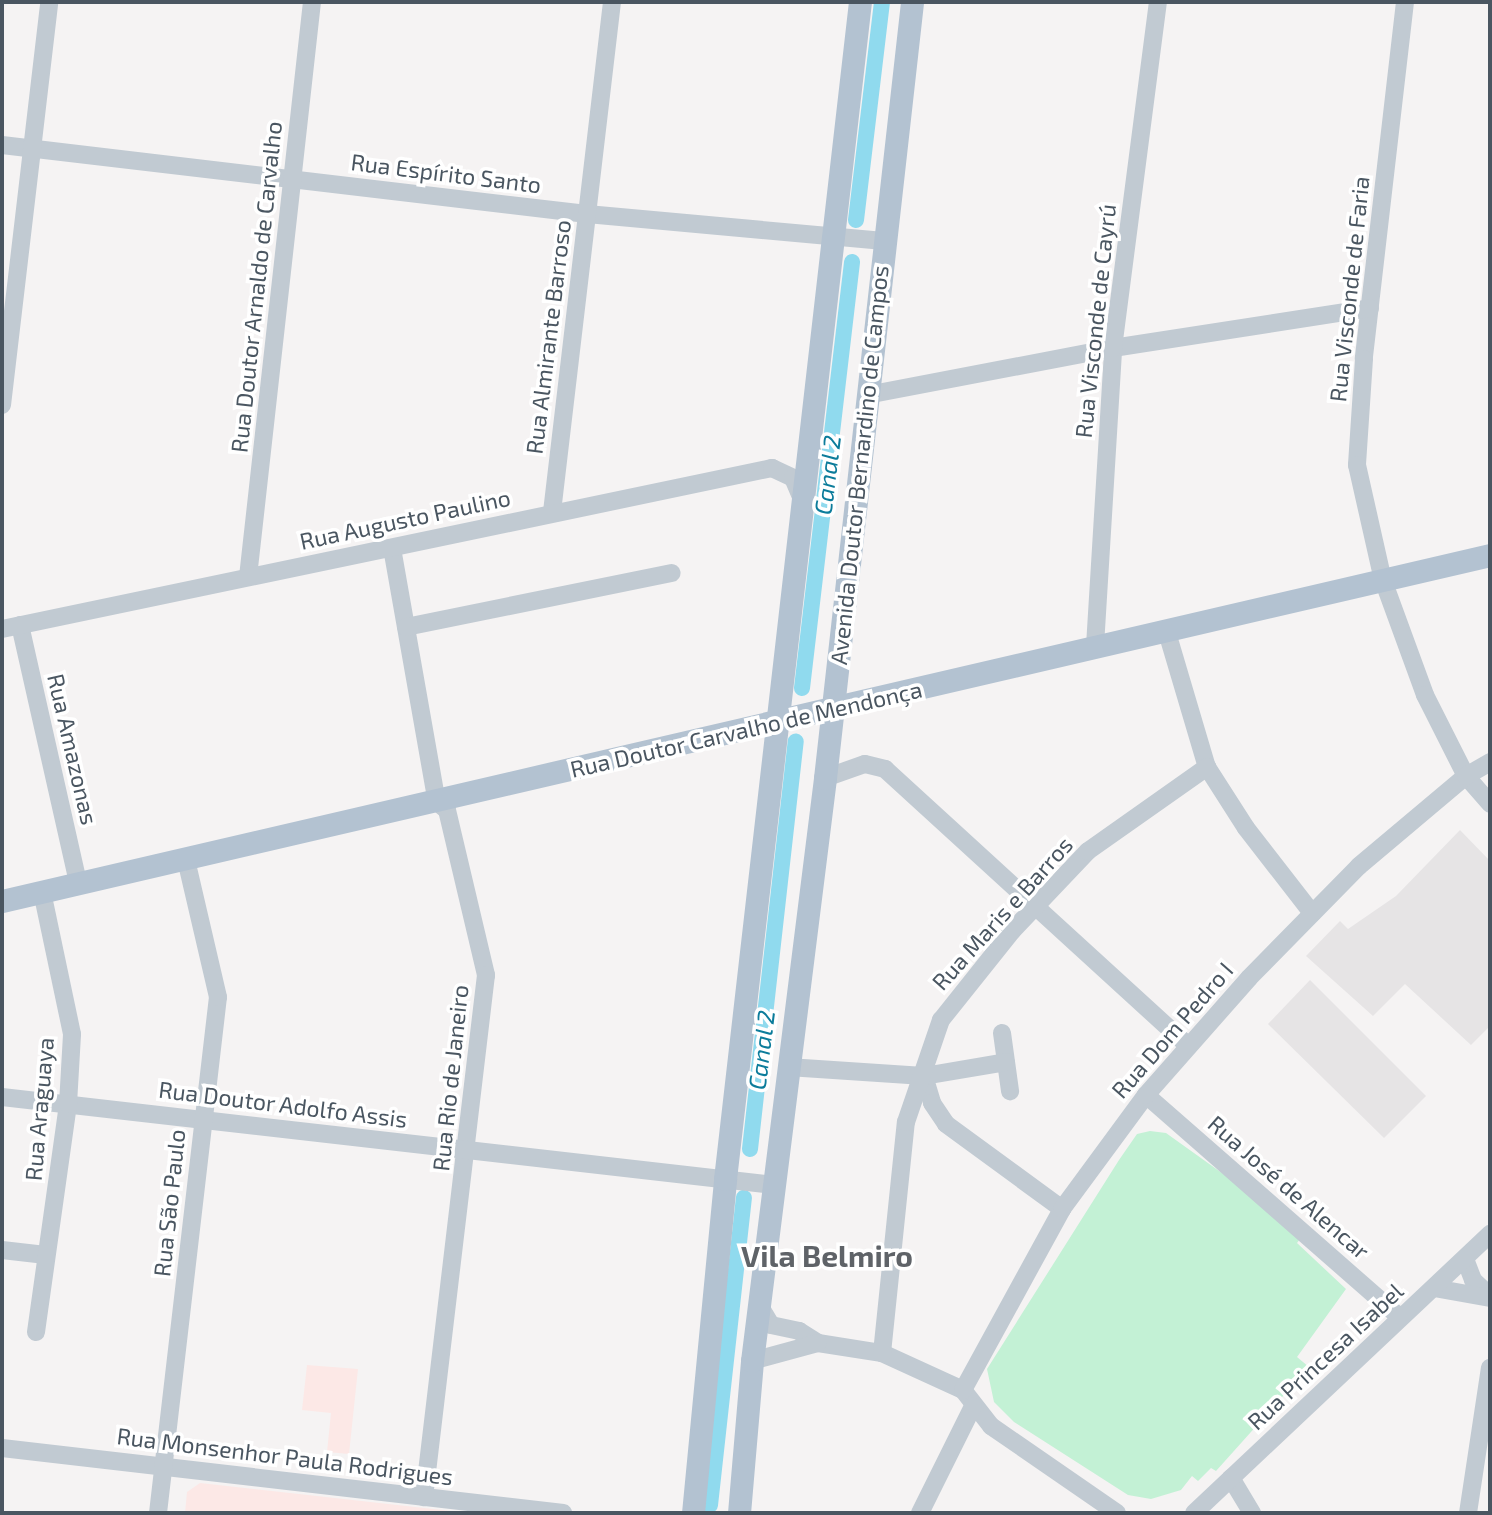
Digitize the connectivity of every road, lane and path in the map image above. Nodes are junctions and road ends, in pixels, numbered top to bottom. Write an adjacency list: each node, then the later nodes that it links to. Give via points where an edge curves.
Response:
1 (49, 2): 9 (street)
2 (312, 2): 10 (street, Rua Doutor Arnaldo de Carvalho)
3 (612, 2): 11 (street, Rua Almirante Barroso)
4 (860, 2): 12 (main road)
5 (912, 2): 13 (main road, Avenida Doutor Bernardino de Campos)
6 (1158, 2): 15 (street, Rua Visconde de Cayrú)
7 (1405, 2): 14 (street, Rua Visconde de Faria)
8 (2, 145): 9 (street, Rua Espírito Santo)
9 (32, 149): 10 (street, Rua Espírito Santo); 17 (street)
10 (293, 180): 11 (street, Rua Espírito Santo); 23 (street, Rua Doutor Arnaldo de Carvalho)
11 (587, 214): 12 (street, Rua Espírito Santo); 19 (street, Rua Almirante Barroso)
12 (835, 240): 13 (street, Rua Espírito Santo); 18 (main road)
13 (884, 241): 16 (main road, Avenida Doutor Bernardino de Campos)
14 (1370, 308): 15 (street); 24 (street, Rua Visconde de Faria, via 1357,465)
15 (1113, 348): 16 (street); 29 (street, Rua Visconde de Cayrú)
16 (867, 395): 30 (main road, Avenida Doutor Bernardino de Campos)
17 (2, 405)
18 (802, 499): 19 (street, Rua Augusto Paulino, via 793,478 772,468); 31 (main road)
19 (552, 512): 20 (street, Rua Augusto Paulino)
20 (392, 548): 23 (street, Rua Augusto Paulino); 26 (street, Rua Rio de Janeiro)
21 (1490, 555): 24 (main road, Rua Doutor Carvalho de Mendonça)
22 (672, 573): 26 (street)
23 (248, 577): 25 (street, Rua Augusto Paulino)
24 (1383, 580): 28 (main road, Rua Doutor Carvalho de Mendonça); 34 (street, Rua Visconde de Faria, via 1425,695)
25 (20, 625): 27 (street, Rua Augusto Paulino); 39 (street, Rua Amazonas)
26 (406, 627): 36 (street, Rua Rio de Janeiro)
27 (2, 629)
28 (1166, 629): 29 (main road, Rua Doutor Carvalho de Mendonça); 33 (street)
29 (1095, 646): 30 (main road, Rua Doutor Carvalho de Mendonça)
30 (832, 710): 31 (main road, Rua Doutor Carvalho de Mendonça); 35 (main road, Avenida Doutor Bernardino de Campos)
31 (780, 723): 36 (main road, Rua Doutor Carvalho de Mendonça); 55 (main road)
32 (1490, 762): 34 (street, Rua Dom Pedro I)
33 (1208, 767): 42 (street, Rua Maris e Barros, via 1088,851); 43 (street, via 1246,828)
34 (1466, 776): 37 (street, Rua Visconde de Faria); 43 (street, Rua Dom Pedro I, via 1398,830)
35 (825, 778): 42 (street, via 858,765 885,769); 47 (main road, Avenida Doutor Bernardino de Campos)
36 (437, 802): 38 (main road, Rua Doutor Carvalho de Mendonça); 54 (street, Rua Rio de Janeiro, via 447,810 486,975)
37 (1490, 804)
38 (186, 859): 39 (main road, Rua Doutor Carvalho de Mendonça); 53 (street, Rua São Paulo, via 218,997)
39 (78, 883): 40 (main road, Rua Doutor Carvalho de Mendonça)
40 (42, 891): 41 (main road, Rua Doutor Carvalho de Mendonça); 52 (street, Rua Araguaya, via 72,1034)
41 (2, 901)
42 (1037, 906): 45 (street); 48 (street, Rua Maris e Barros, via 941,1020)
43 (1312, 913): 45 (street, Rua Dom Pedro I)
44 (1002, 1033): 46 (street)
45 (1188, 1046): 50 (street, Rua Dom Pedro I)
46 (1006, 1062): 48 (street); 49 (street)
47 (788, 1067): 48 (street); 56 (main road, Avenida Doutor Bernardino de Campos)
48 (924, 1076): 57 (street, via 932,1103 946,1124); 68 (street, Rua Maris e Barros, via 906,1122)
49 (1010, 1091)
50 (1146, 1095): 57 (street, Rua Dom Pedro I); 65 (street, Rua José de Alencar)
51 (2, 1097): 52 (street, Rua Doutor Adolfo Assis)
52 (68, 1104): 53 (street, Rua Doutor Adolfo Assis); 60 (street, Rua Araguaya)
53 (202, 1118): 54 (street, Rua Doutor Adolfo Assis); 74 (street, Rua São Paulo)
54 (468, 1150): 55 (street, Rua Doutor Adolfo Assis); 76 (street, Rua Rio de Janeiro)
55 (725, 1178): 56 (street, Rua Doutor Adolfo Assis); 80 (main road)
56 (774, 1185): 64 (main road, Avenida Doutor Bernardino de Campos)
57 (1062, 1209): 71 (street, Rua Dom Pedro I)
58 (1490, 1234): 61 (street, Rua Princesa Isabel)
59 (2, 1250): 60 (street)
60 (46, 1255): 66 (street, Rua Araguaya)
61 (1465, 1259): 62 (street, Rua Princesa Isabel); 63 (street, via 1473,1280)
62 (1434, 1288): 63 (street); 65 (street, Rua Princesa Isabel)
63 (1490, 1297)
64 (759, 1305): 67 (street, via 771,1325 799,1331); 69 (main road, Avenida Doutor Bernardino de Campos)
65 (1400, 1317): 75 (street, Rua Princesa Isabel)
66 (36, 1332)
67 (818, 1343): 68 (street); 69 (street)
68 (882, 1353): 71 (street)
69 (752, 1361): 81 (main road, Avenida Doutor Bernardino de Campos)
70 (1490, 1368): 85 (street)
71 (963, 1390): 72 (street)
72 (973, 1406): 82 (street); 83 (street, via 991,1426)
73 (2, 1448): 74 (street, Rua Monsenhor Paula Rodrigues)
74 (164, 1467): 76 (street, Rua Monsenhor Paula Rodrigues); 78 (street, Rua São Paulo)
75 (1231, 1478): 77 (street, Rua Princesa Isabel); 84 (street)
76 (424, 1497): 79 (street, Rua Monsenhor Paula Rodrigues)
77 (1201, 1511)
78 (159, 1513)
79 (563, 1513)
80 (692, 1513)
81 (739, 1513)
82 (920, 1513)
83 (1117, 1513)
84 (1252, 1513)
85 (1468, 1513)

